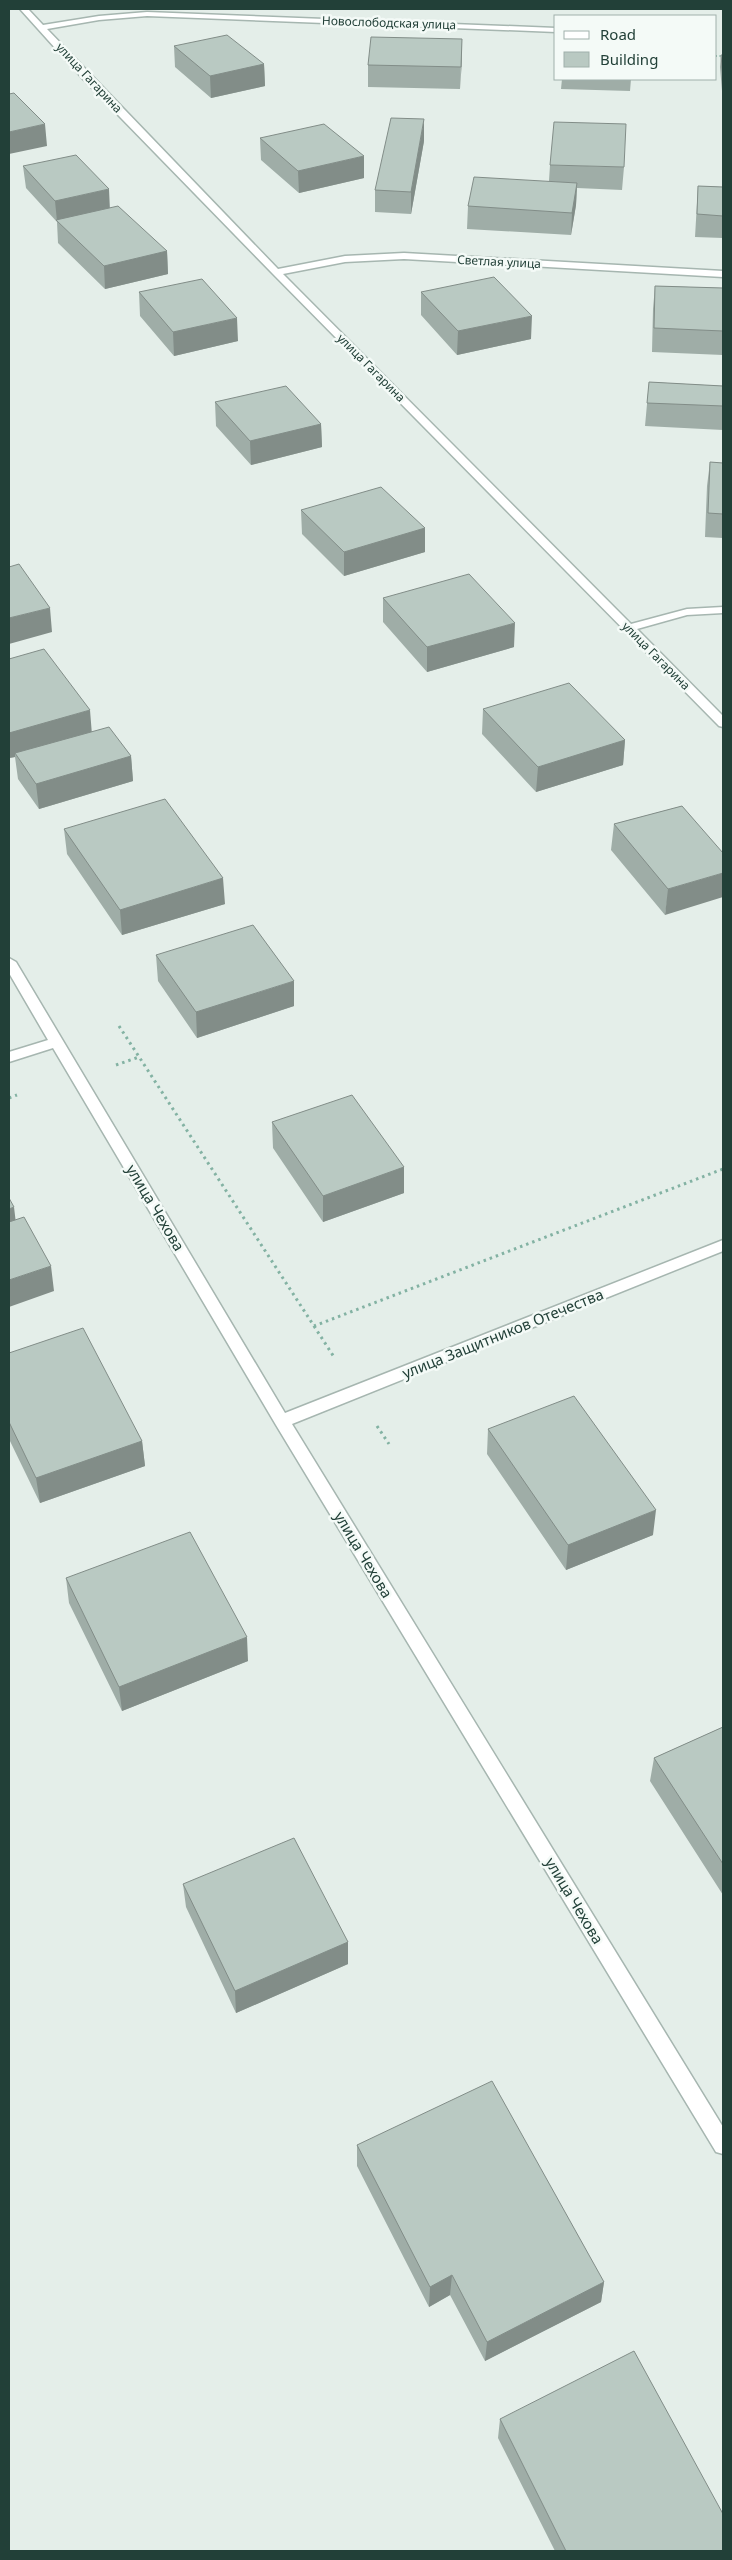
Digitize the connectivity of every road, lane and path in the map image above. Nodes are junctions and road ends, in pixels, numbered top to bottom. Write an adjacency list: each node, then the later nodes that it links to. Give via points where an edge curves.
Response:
1 (24, 9): 2 (street, улица Гагарина)
2 (43, 27): 3 (street, Новослободская улица, via 148,14); 4 (street, улица Гагарина, via 86,77)
3 (554, 30)
4 (276, 272): 5 (street, Светлая улица, via 345,259 404,256); 7 (street, улица Гагарина)
5 (723, 274)
6 (723, 610): 7 (street, via 687,612)
7 (628, 628): 8 (street, улица Гагарина)
8 (723, 723)
9 (9, 962): 11 (street, улица Чехова)
10 (119, 1026): 13 (path, via 314,1326)
11 (57, 1042): 12 (street); 15 (street, улица Чехова)
12 (9, 1057)
13 (723, 1169)
14 (723, 1246): 15 (street, улица Защитников Отечества)
15 (282, 1421): 16 (street, улица Чехова)
16 (723, 2145)

